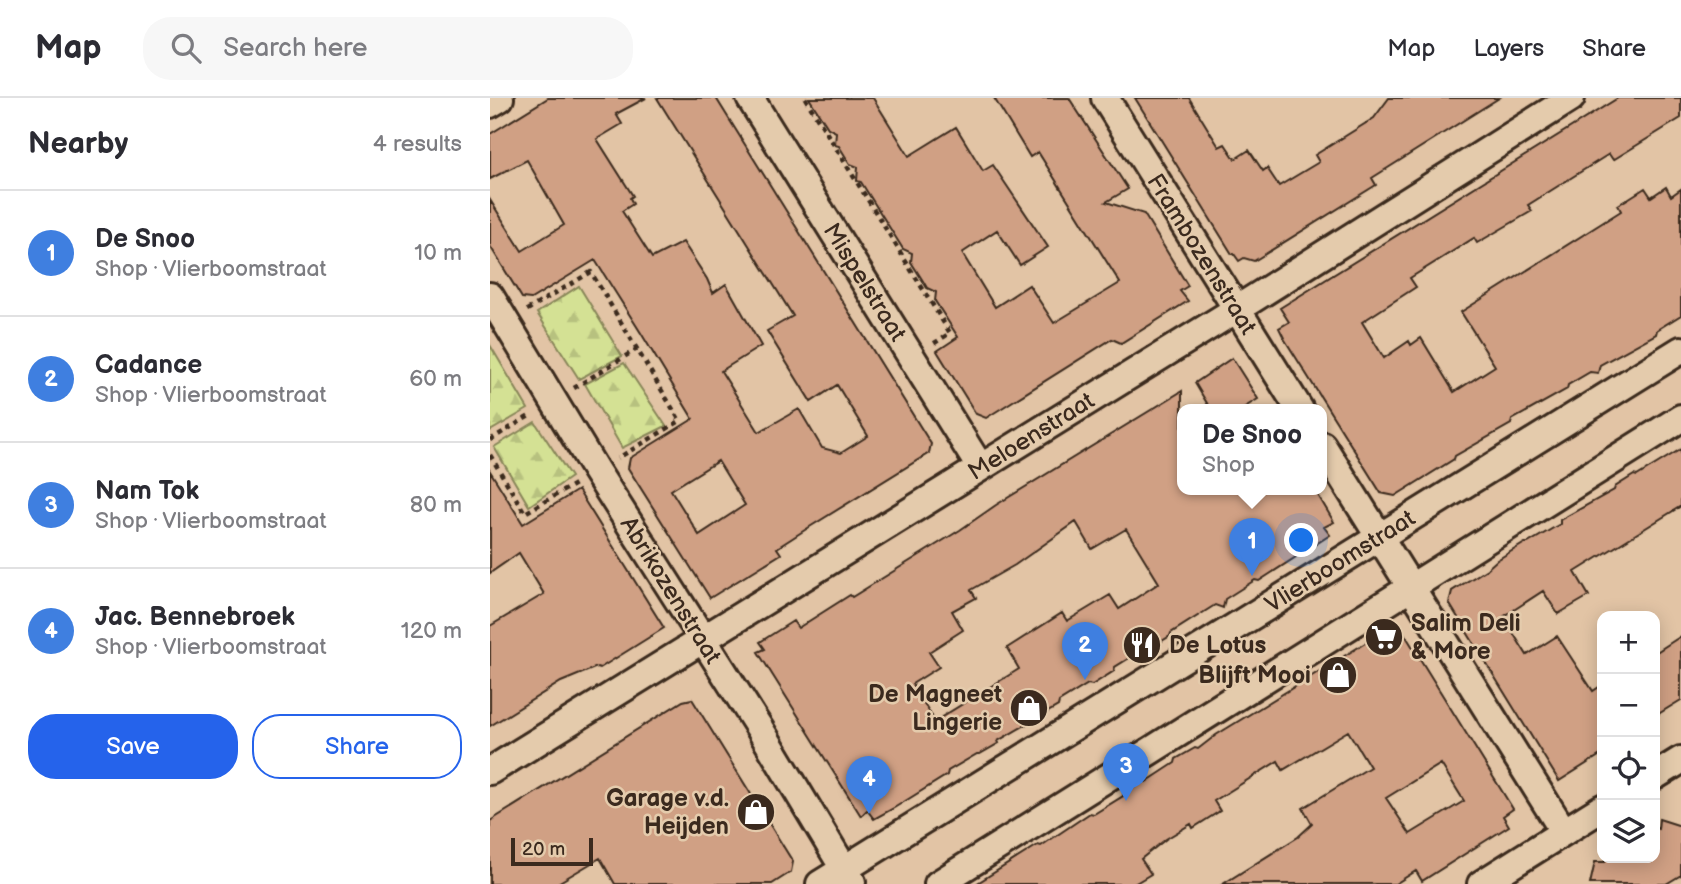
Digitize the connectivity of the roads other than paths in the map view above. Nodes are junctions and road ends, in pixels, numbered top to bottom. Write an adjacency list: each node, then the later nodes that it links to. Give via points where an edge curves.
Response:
1 (500, 98): 5 (street)
2 (750, 98): 12 (street, Mispelstraat)
3 (1105, 98): 7 (street, Frambozenstraat)
4 (1570, 98): 7 (street, Meloenstraat)
5 (490, 104)
6 (490, 296): 15 (street, Abrikozenstraat)
7 (1237, 310): 9 (street, Frambozenstraat); 12 (street, Meloenstraat)
8 (1681, 350): 13 (street, Vlierboomstraat)
9 (1296, 404)
10 (1681, 418): 14 (street)
11 (1327, 453): 13 (street)
12 (980, 467): 15 (street, Meloenstraat)
13 (1379, 537): 14 (street); 21 (street, Vlierboomstraat)
14 (1411, 587): 20 (street); 23 (street)
15 (703, 641): 17 (street, Meloenstraat); 21 (street, Abrikozenstraat)
16 (1681, 760): 18 (street)
17 (490, 771)
18 (1660, 773)
19 (1597, 811): 20 (street)
20 (1564, 832): 24 (street)
21 (848, 876): 22 (street, Vlierboomstraat)
22 (820, 884)
23 (938, 884)
24 (1481, 884)

